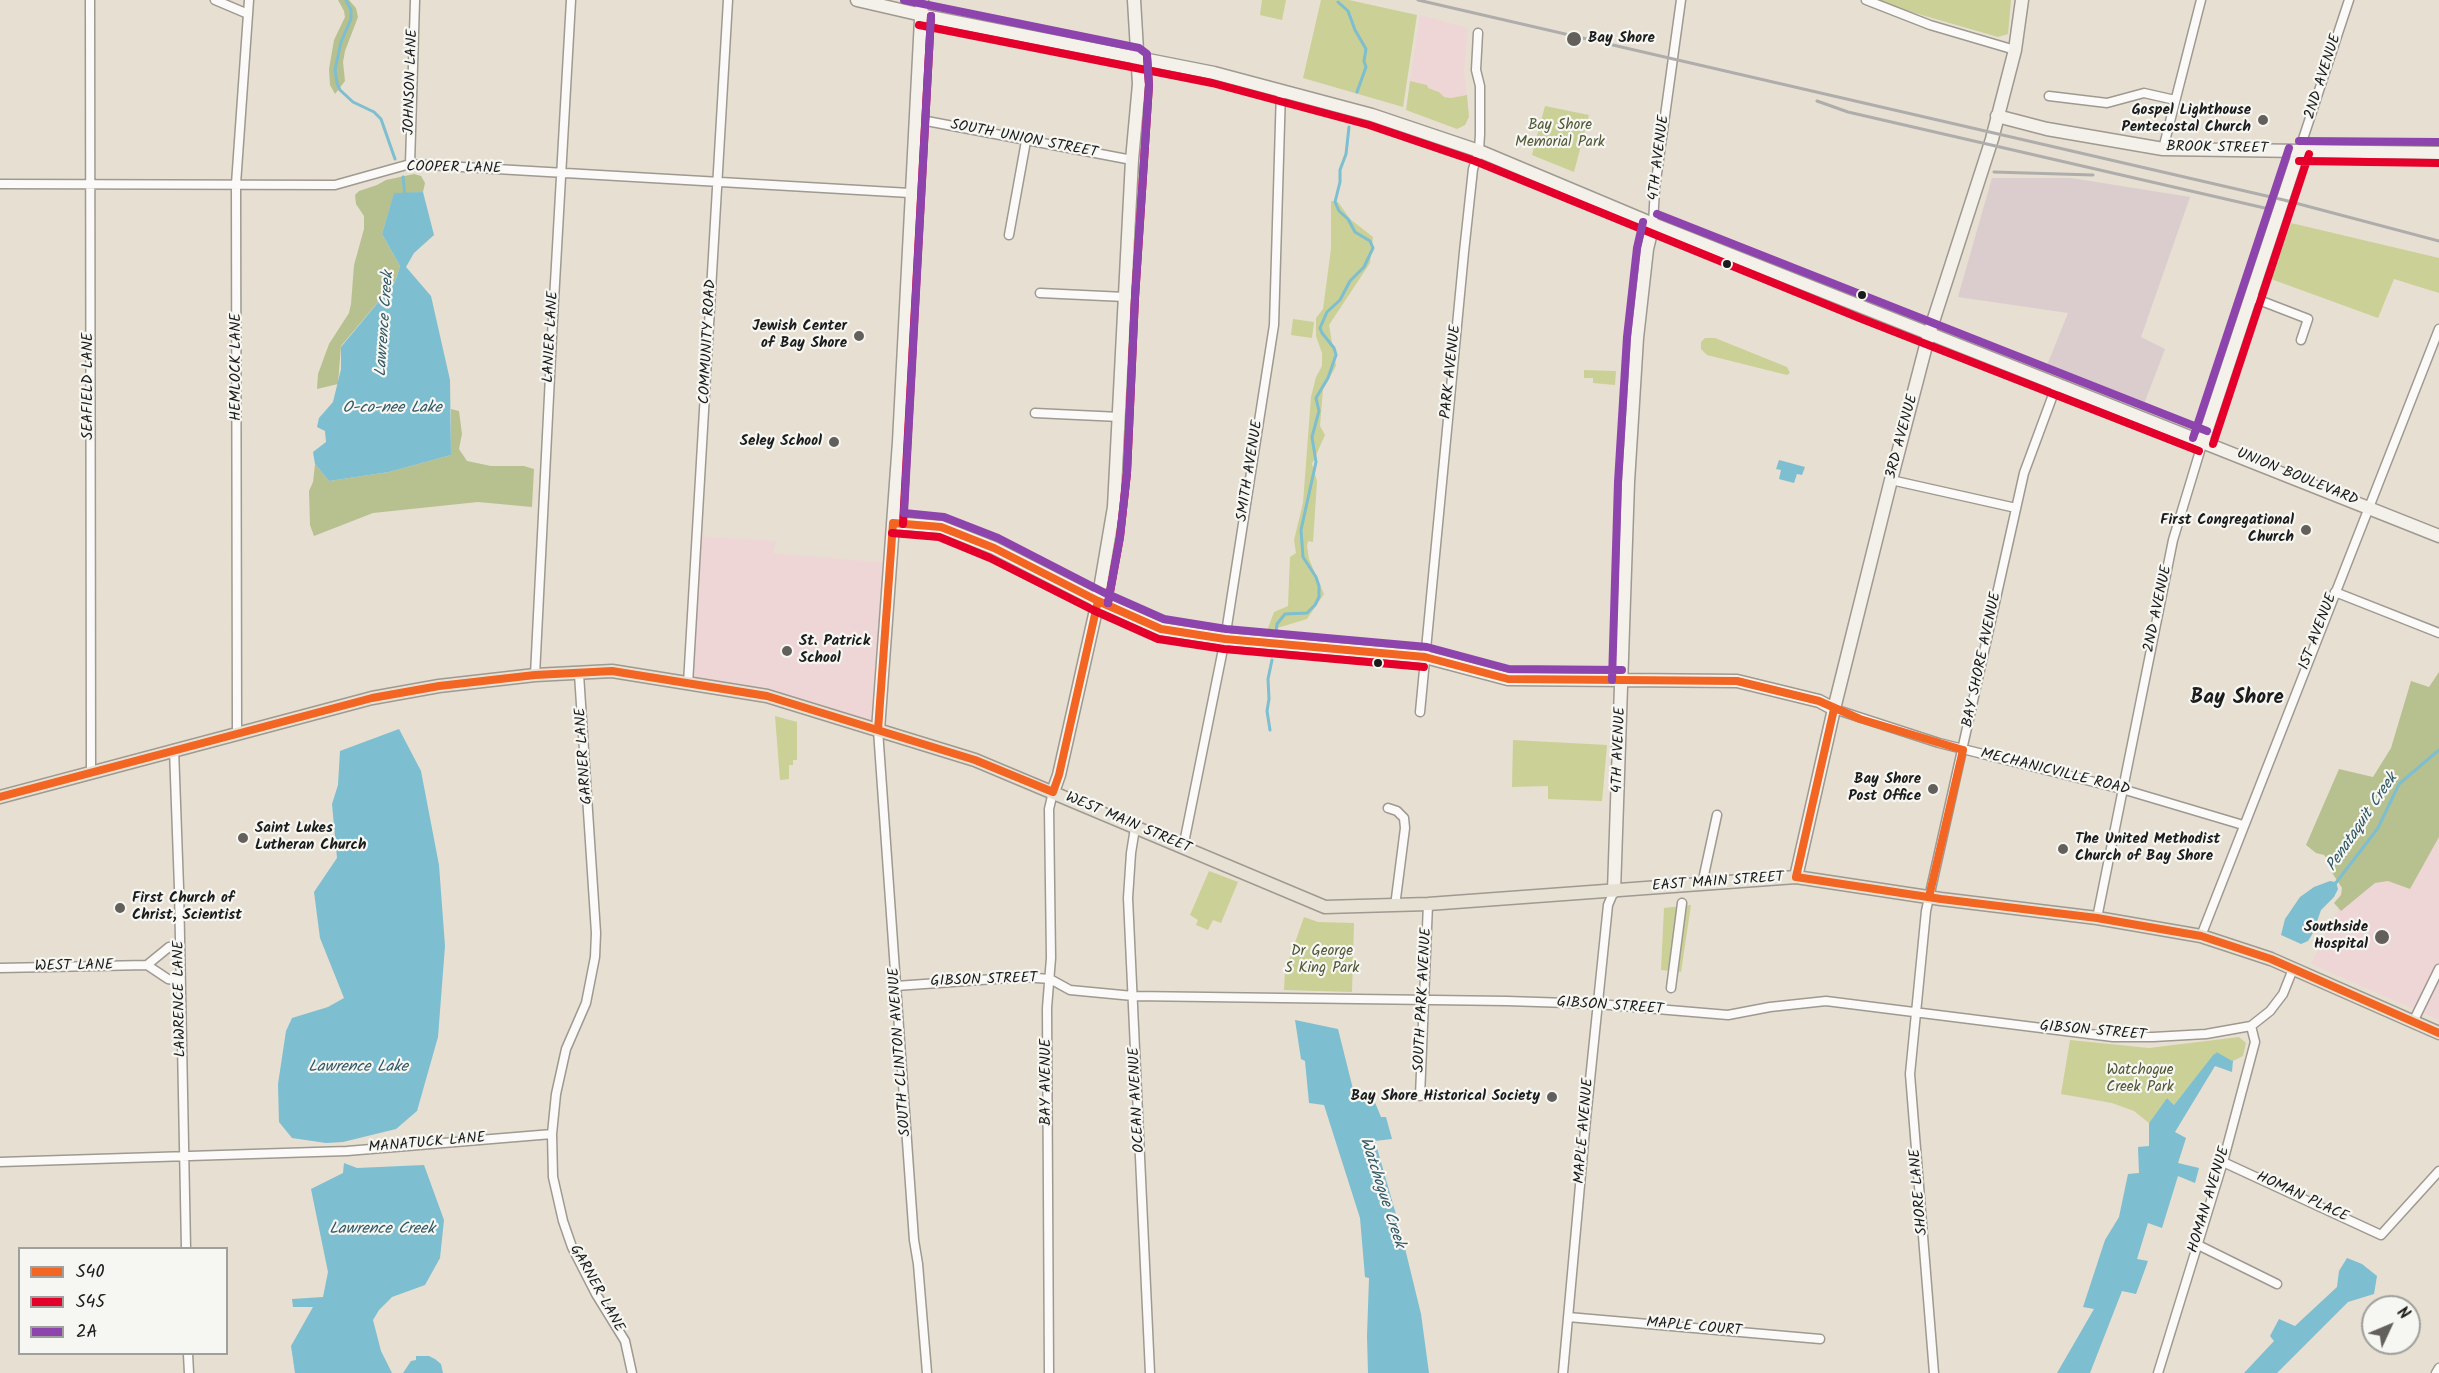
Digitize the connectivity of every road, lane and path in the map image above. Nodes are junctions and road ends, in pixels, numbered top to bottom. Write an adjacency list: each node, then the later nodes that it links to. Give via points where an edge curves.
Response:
1 (90, 0): 36 (street, SEAFIELD LANE)
2 (215, 0): 15 (street)
3 (249, 0): 15 (street, HEMLOCK LANE)
4 (415, 0): 31 (street, JOHNSON LANE)
5 (571, 0): 32 (street, LANIER LANE)
6 (728, 0): 33 (street, COMMUNITY ROAD)
7 (857, 0): 16 (main road, UNION BOULEVARD)
8 (921, 0): 16 (main road)
9 (1134, 0): 19 (main road)
10 (1681, 0): 38 (street, 4TH AVENUE)
11 (1866, 0): 18 (street, via 1930,25)
12 (2022, 0): 18 (main road, 3RD AVENUE)
13 (2201, 0): 22 (street)
14 (2349, 0): 27 (street, 2ND AVENUE)
15 (248, 14): 35 (street, HEMLOCK LANE)
16 (921, 15): 19 (main road, UNION BOULEVARD); 24 (main road)
17 (1478, 33): 28 (street, PARK AVENUE)
18 (2014, 50): 23 (main road, 3RD AVENUE)
19 (1137, 58): 20 (main road, UNION BOULEVARD); 30 (main road, via 1139,84)
20 (1281, 90): 28 (main road, UNION BOULEVARD, via 1366,113); 58 (street, SMITH AVENUE, via 1274,325)
21 (2049, 96): 22 (street, via 2107,103 2144,93)
22 (2175, 100): 26 (street)
23 (1997, 116): 26 (main road, BROOK STREET, via 2047,129); 44 (main road, 3RD AVENUE)
24 (916, 119): 25 (street, SOUTH UNION STREET); 37 (main road)
25 (1026, 141): 30 (street, SOUTH UNION STREET); 39 (street)
26 (2163, 149): 27 (main road, BROOK STREET)
27 (2299, 151): 29 (main road, BROOK STREET); 42 (main road, 2ND AVENUE)
28 (1479, 152): 38 (main road, UNION BOULEVARD); 59 (street, PARK AVENUE, via 1469,204)
29 (2439, 153)
30 (1132, 160): 41 (main road)
31 (410, 164): 32 (street, COOPER LANE); 35 (street, COOPER LANE, via 335,185)
32 (562, 173): 33 (street, COOPER LANE); 61 (street, LANIER LANE)
33 (718, 182): 37 (street, COOPER LANE); 63 (street, COMMUNITY ROAD)
34 (0, 184): 36 (street, COOPER LANE)
35 (236, 184): 36 (street, COOPER LANE); 67 (street, HEMLOCK LANE)
36 (90, 186): 70 (street, SEAFIELD LANE)
37 (910, 193): 53 (main road)
38 (1653, 224): 44 (main road, UNION BOULEVARD); 62 (main road, 4TH AVENUE, via 1637,338)
39 (1009, 235)
40 (1040, 293): 41 (street)
41 (1125, 297): 48 (main road)
42 (2251, 297): 45 (street, via 2308,319); 49 (main road, 2ND AVENUE)
43 (2439, 329): 51 (street, 1ST AVENUE)
44 (1929, 334): 46 (main road, UNION BOULEVARD); 50 (main road, 3RD AVENUE)
45 (2301, 340)
46 (2057, 384): 49 (main road, UNION BOULEVARD); 52 (street, BAY SHORE AVENUE, via 2024,473)
47 (1035, 413): 48 (street)
48 (1119, 417): 56 (main road, via 1114,507)
49 (2203, 441): 51 (main road, UNION BOULEVARD); 71 (street, 2ND AVENUE, via 2174,540)
50 (1891, 480): 52 (street); 64 (main road, 3RD AVENUE)
51 (2368, 507): 54 (main road, UNION BOULEVARD); 55 (street, 1ST AVENUE)
52 (2016, 508): 69 (street, BAY SHORE AVENUE)
53 (893, 523): 56 (main road, MECHANICVILLE ROAD, via 941,527 994,548); 66 (main road)
54 (2439, 536)
55 (2335, 592): 57 (street); 76 (street, 1ST AVENUE)
56 (1098, 601): 58 (main road, MECHANICVILLE ROAD, via 1161,629); 72 (main road)
57 (2439, 633)
58 (1225, 639): 59 (main road, MECHANICVILLE ROAD); 78 (street, SMITH AVENUE)
59 (1425, 657): 62 (main road, MECHANICVILLE ROAD, via 1508,679); 65 (street, PARK AVENUE)
60 (579, 674): 61 (main road, WEST MAIN STREET); 63 (main road, WEST MAIN STREET, via 612,671); 105 (street, GARNER LANE, via 597,915 595,957 586,1003 566,1049)
61 (535, 675): 67 (main road, WEST MAIN STREET, via 372,698)
62 (1622, 680): 64 (main road, MECHANICVILLE ROAD, via 1737,681 1819,701); 81 (main road, 4TH AVENUE)
63 (688, 684): 66 (main road, WEST MAIN STREET, via 767,696)
64 (1834, 709): 69 (street, MECHANICVILLE ROAD); 80 (main road, 3RD AVENUE)
65 (1420, 712)
66 (878, 730): 72 (main road, WEST MAIN STREET, via 975,760); 95 (street, SOUTH CLINTON AVENUE)
67 (237, 734): 68 (main road, WEST MAIN STREET)
68 (174, 749): 70 (main road, WEST MAIN STREET); 88 (street, LAWRENCE LANE)
69 (1963, 750): 71 (street, MECHANICVILLE ROAD); 82 (street, BAY SHORE AVENUE)
70 (91, 772): 73 (main road, WEST MAIN STREET)
71 (2122, 789): 76 (street, MECHANICVILLE ROAD); 86 (street, 2ND AVENUE)
72 (1053, 792): 77 (main road, WEST MAIN STREET); 93 (street, BAY AVENUE, via 1049,809)
73 (0, 797)
74 (1388, 808): 85 (street, via 1404,818 1405,828)
75 (1717, 816): 79 (street)
76 (2243, 825): 87 (street, 1ST AVENUE)
77 (1136, 828): 78 (main road, WEST MAIN STREET); 97 (street, OCEAN AVENUE, via 1128,898)
78 (1183, 848): 85 (main road, WEST MAIN STREET, via 1325,907)
79 (1704, 874)
80 (1796, 877): 81 (main road, EAST MAIN STREET); 82 (main road, EAST MAIN STREET)
81 (1614, 891): 84 (main road, WEST MAIN STREET); 99 (street, MAPLE AVENUE, via 1608,905)
82 (1929, 897): 86 (main road, EAST MAIN STREET); 100 (street, BAY SHORE AVENUE)
83 (1682, 903): 96 (street)
84 (1428, 904): 85 (main road, WEST MAIN STREET); 98 (street, SOUTH PARK AVENUE)
85 (1395, 906)
86 (2097, 918): 87 (main road, EAST MAIN STREET)
87 (2201, 936): 91 (main road, EAST MAIN STREET)
88 (180, 946): 89 (street, via 169,947); 94 (street, LAWRENCE LANE)
89 (147, 965): 90 (street, WEST LANE); 94 (street, via 168,979)
90 (0, 968)
91 (2293, 969): 101 (main road, EAST MAIN STREET); 102 (street, via 2283,994)
92 (2439, 969): 101 (street)
93 (1050, 979): 95 (street, GIBSON STREET, via 1023,976); 97 (street, GIBSON STREET, via 1070,990); 120 (street, BAY AVENUE)
94 (180, 981): 106 (street, LAWRENCE LANE)
95 (896, 986): 119 (street, SOUTH CLINTON AVENUE)
96 (1671, 988)
97 (1133, 996): 98 (street, GIBSON STREET); 121 (street, OCEAN AVENUE)
98 (1425, 999): 99 (street, GIBSON STREET); 104 (street, SOUTH PARK AVENUE)
99 (1598, 1004): 100 (street, GIBSON STREET, via 1728,1015 1826,1001); 113 (street, MAPLE AVENUE)
100 (1915, 1011): 102 (street, GIBSON STREET, via 2113,1037 2168,1037); 123 (street, SHORE LANE, via 1910,1074)
101 (2413, 1022): 103 (main road, EAST MAIN STREET)
102 (2251, 1026): 108 (street, HOMAN AVENUE, via 2255,1042)
103 (2439, 1034)
104 (1419, 1096)
105 (552, 1134): 106 (street, MANATUCK LANE, via 347,1151); 118 (street, GARNER LANE, via 553,1176 563,1221 583,1271 625,1341)
106 (184, 1157): 107 (street, MANATUCK LANE); 111 (street, LAWRENCE LANE)
107 (0, 1162)
108 (2223, 1162): 109 (street, HOMAN PLACE, via 2381,1235); 110 (street, HOMAN AVENUE)
109 (2439, 1171)
110 (2196, 1244): 112 (street); 124 (street, HOMAN AVENUE)
111 (186, 1247)
112 (2277, 1284)
113 (1568, 1317): 114 (street, MAPLE COURT); 122 (street, MAPLE AVENUE)
114 (1820, 1339)
115 (188, 1355): 117 (street)
116 (2439, 1368): 125 (street)
117 (189, 1373)
118 (632, 1373)
119 (927, 1373)
120 (1049, 1373)
121 (1150, 1373)
122 (1563, 1373)
123 (1934, 1373)
124 (2158, 1373)
125 (2436, 1373)

